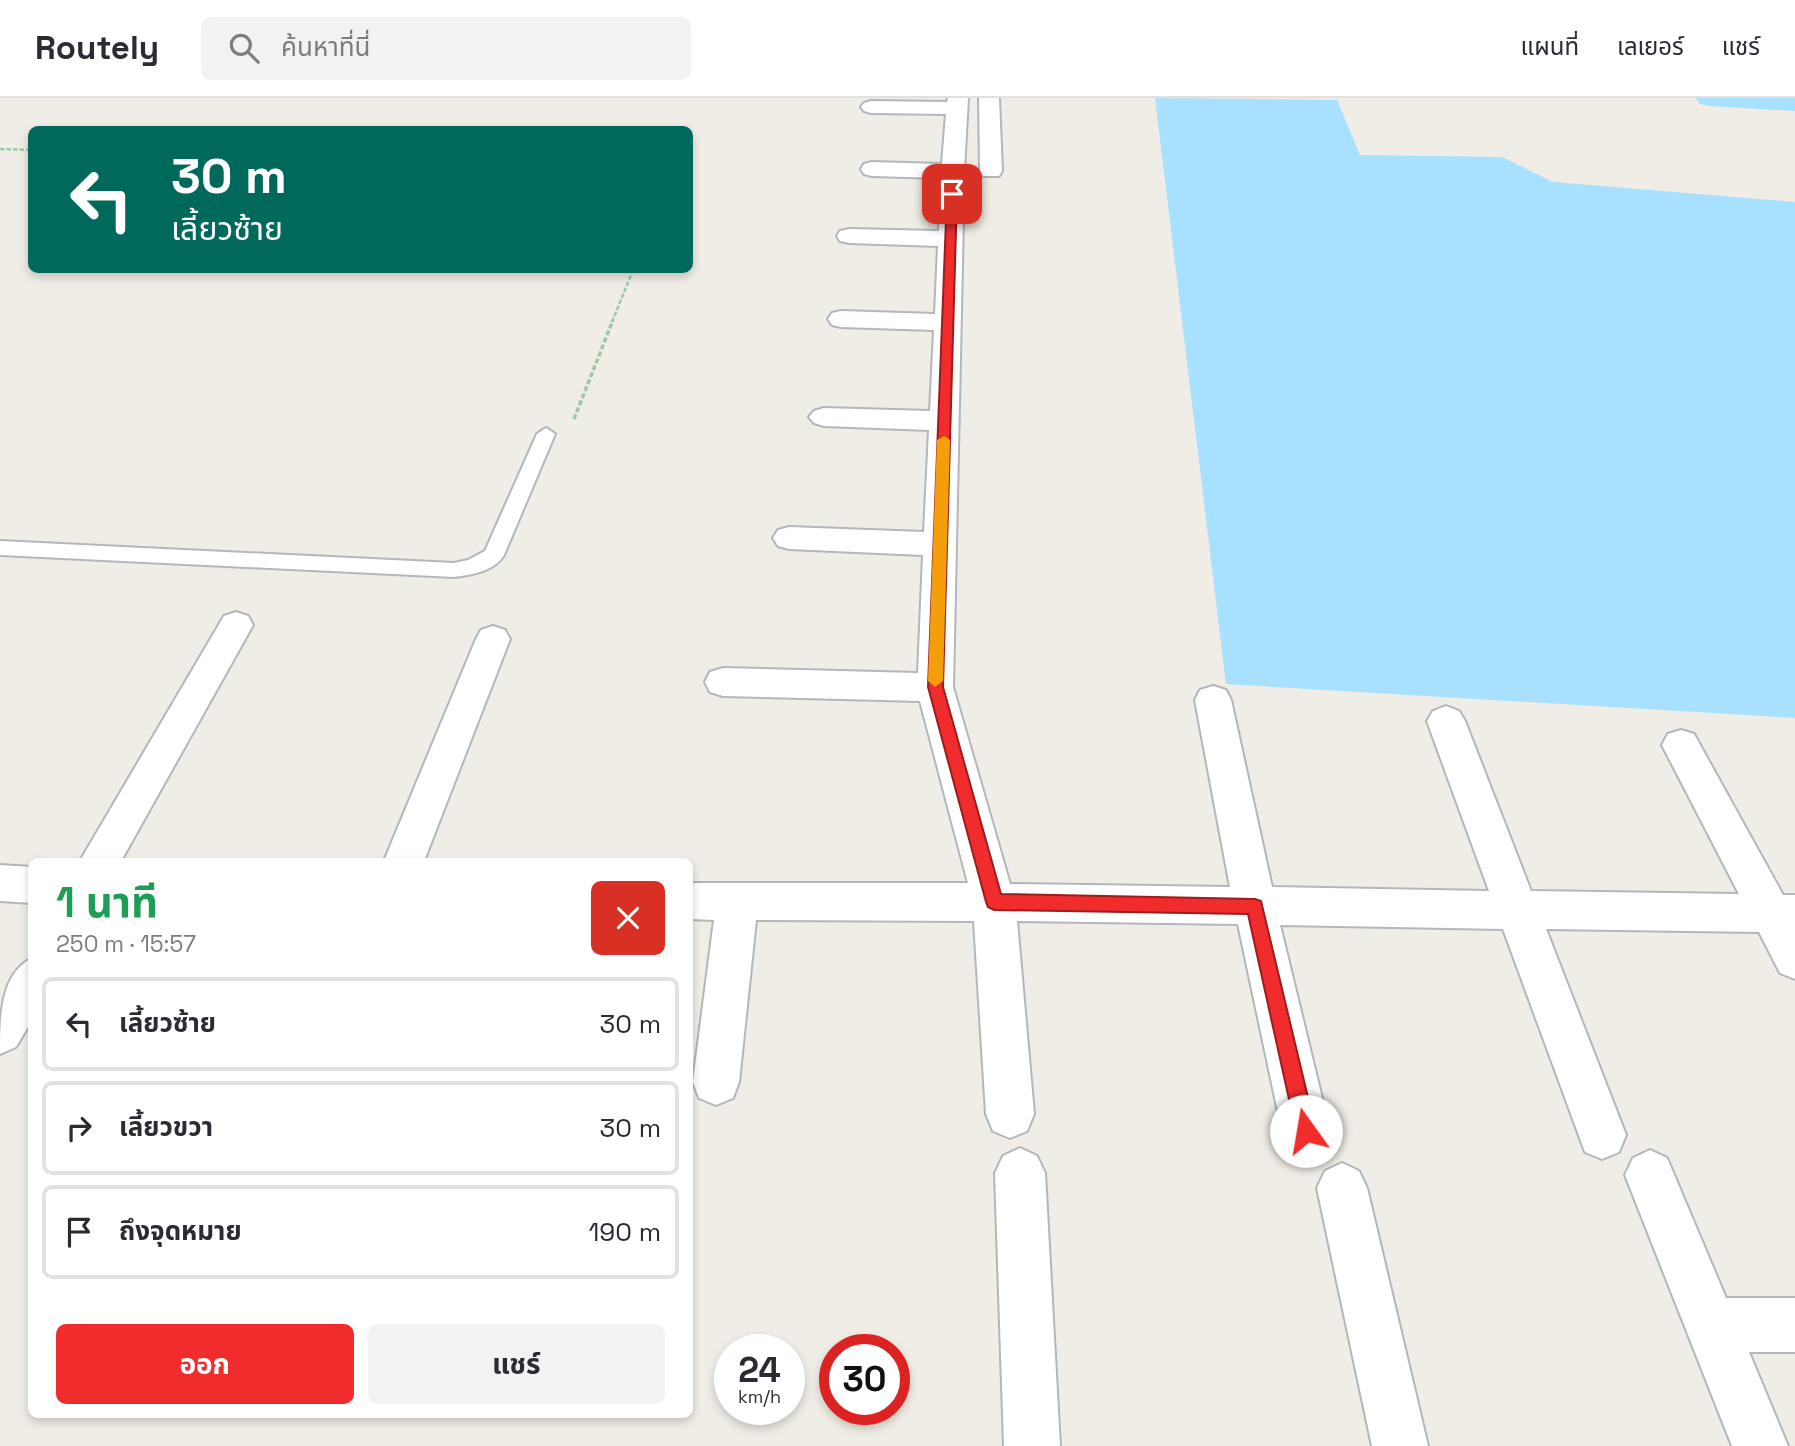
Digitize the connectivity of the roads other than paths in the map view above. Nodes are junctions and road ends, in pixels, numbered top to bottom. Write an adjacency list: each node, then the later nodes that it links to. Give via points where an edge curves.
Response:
1 (989, 98): 6 (street)
2 (957, 103): 3 (street); 5 (street)
3 (871, 107)
4 (873, 169): 5 (street)
5 (953, 171): 8 (street)
6 (991, 171)
7 (849, 236): 8 (street)
8 (950, 239): 10 (street)
9 (841, 319): 10 (street)
10 (947, 322): 12 (street)
11 (824, 417): 12 (street)
12 (944, 421): 15 (street)
13 (546, 434): 16 (lane, via 494,555 482,565 468,568)
14 (789, 538): 15 (street)
15 (940, 544): 20 (street)
16 (0, 548)
17 (236, 625): 24 (street)
18 (493, 639): 25 (street)
19 (723, 682): 20 (street)
20 (935, 687): 30 (street)
21 (1213, 700): 31 (street)
22 (1446, 721): 32 (street)
23 (1681, 745): 33 (street)
24 (102, 858)
25 (405, 858)
26 (0, 883): 27 (street)
27 (28, 885)
28 (693, 901): 29 (street)
29 (737, 901): 30 (street); 37 (street)
30 (994, 902): 31 (street); 38 (street)
31 (1255, 907): 32 (street); 39 (street)
32 (1518, 910): 33 (street); 40 (street)
33 (1782, 914): 34 (street)
34 (1795, 959)
35 (28, 985): 36 (street)
36 (0, 1032)
37 (716, 1082)
38 (1010, 1114)
39 (1306, 1131)
40 (1602, 1135)
41 (1020, 1173): 46 (street)
42 (1650, 1175): 44 (street)
43 (1342, 1188): 47 (street)
44 (1711, 1325): 45 (street); 48 (street)
45 (1795, 1325)
46 (1032, 1446)
47 (1400, 1446)
48 (1760, 1446)

